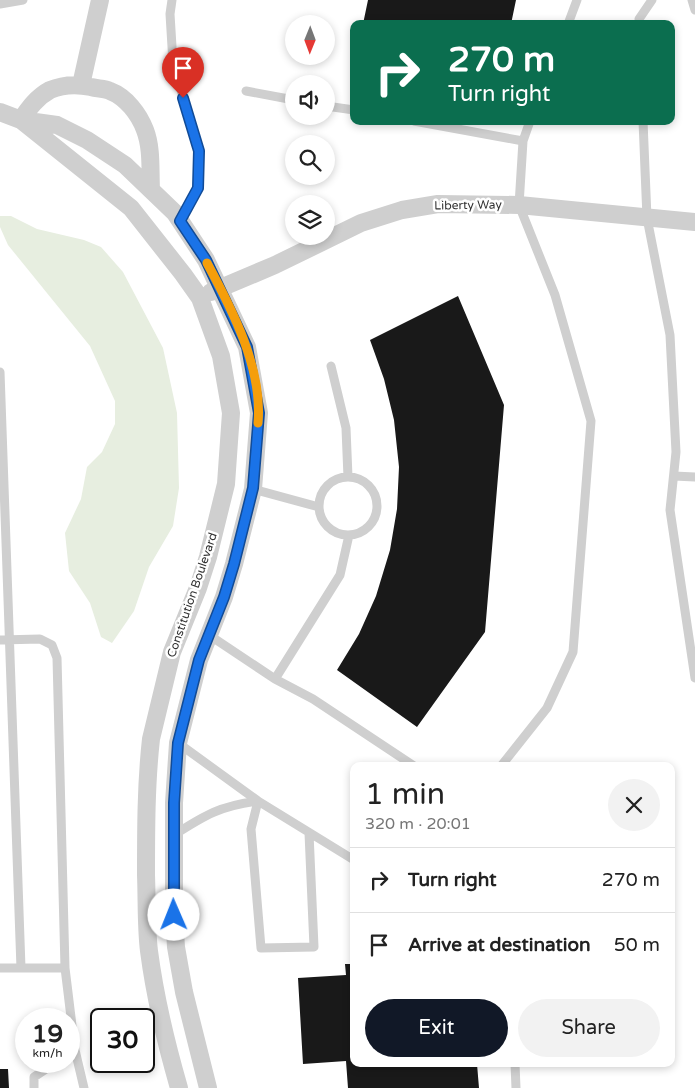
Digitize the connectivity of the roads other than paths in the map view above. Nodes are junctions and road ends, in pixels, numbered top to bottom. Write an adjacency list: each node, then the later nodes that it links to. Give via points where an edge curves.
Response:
1 (23, 0): 7 (lane)
2 (100, 0): 11 (street)
3 (172, 0): 25 (lane, via 173,63 199,151 198,188)
4 (577, 0): 9 (lane)
5 (652, 0): 10 (lane)
6 (692, 0): 8 (lane)
7 (0, 4)
8 (695, 10)
9 (570, 20)
10 (640, 20)
11 (81, 85): 17 (street, via 66,85 50,91 34,102); 22 (street, via 112,91 138,116 148,140)
12 (246, 91): 13 (lane)
13 (285, 98)
14 (335, 107): 15 (lane)
15 (350, 109)
16 (0, 112): 17 (street, Constitution Boulevard)
17 (21, 120): 22 (street, Constitution Boulevard, via 57,125 87,140 125,165); 28 (street, Constitution Boulevard, via 132,208)
18 (437, 125): 21 (lane)
19 (528, 125): 21 (lane)
20 (643, 125): 24 (lane)
21 (522, 140): 23 (lane)
22 (151, 190): 25 (street, Constitution Boulevard)
23 (518, 205): 24 (street, Liberty Way); 27 (street, Liberty Way, via 438,204 402,210 361,224); 44 (lane, via 555,295 591,421 573,652 547,708)
24 (647, 218): 26 (street, Liberty Way); 31 (lane, via 670,335 676,452)
25 (180, 221): 27 (street, Constitution Boulevard)
26 (695, 222)
27 (220, 287): 28 (street, Liberty Way); 34 (street, Constitution Boulevard, via 247,347 257,395 259,413)
28 (200, 298): 58 (street, Constitution Boulevard, via 221,356 230,399 226,484 208,557 172,652 151,739 146,802 149,950)
29 (331, 366): 32 (lane, via 346,428)
30 (0, 372): 39 (lane)
31 (674, 476): 33 (lane); 40 (lane, via 670,510)
32 (348, 477): 35 (lane, via 339,478 324,489); 36 (lane, via 357,478 372,488 378,505 366,529)
33 (695, 477)
34 (253, 488): 35 (lane); 37 (street, Constitution Boulevard, via 234,564)
35 (319, 506): 36 (lane, via 325,524 340,534)
36 (349, 535): 41 (lane, via 340,575)
37 (209, 635): 41 (lane); 42 (street, Constitution Boulevard, via 199,660)
38 (0, 640): 39 (lane)
39 (10, 640): 50 (lane); 51 (lane, via 40,639 52,645 57,658)
40 (695, 678)
41 (275, 679): 43 (lane, via 313,699)
42 (178, 743): 45 (lane); 47 (street, Constitution Boulevard)
43 (408, 762)
44 (504, 762)
45 (258, 801): 46 (lane); 46 (lane, via 251,829 261,948 314,947); 47 (lane, via 214,811)
46 (309, 833): 48 (lane)
47 (174, 836): 59 (street, Constitution Boulevard, via 176,947)
48 (350, 858)
49 (0, 968): 50 (lane)
50 (21, 968): 51 (lane)
51 (65, 968): 52 (lane)
52 (68, 1008)
53 (515, 1067): 60 (lane)
54 (40, 1073): 56 (lane, via 34,1077)
55 (79, 1073): 57 (lane)
56 (34, 1088)
57 (84, 1088)
58 (179, 1088)
59 (208, 1088)
60 (516, 1088)

